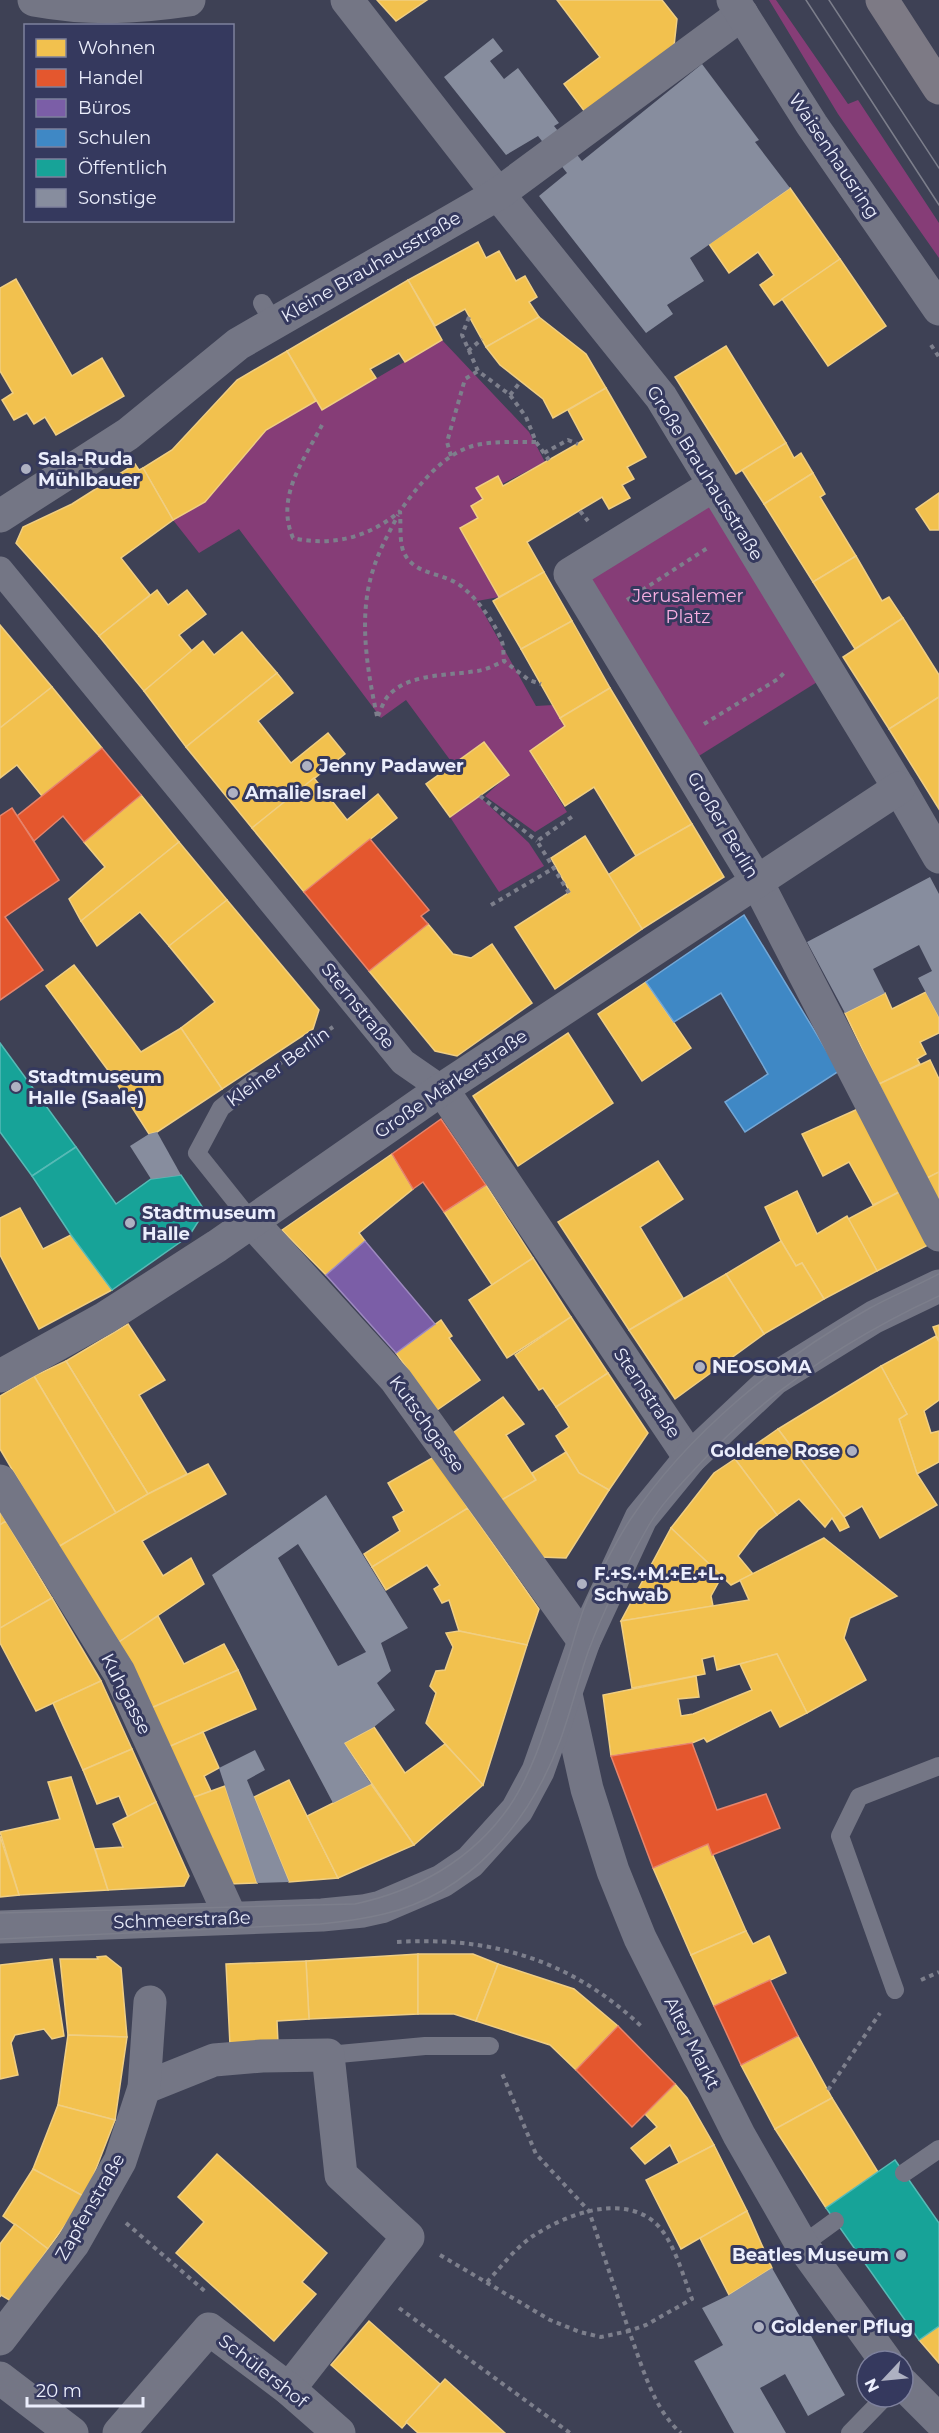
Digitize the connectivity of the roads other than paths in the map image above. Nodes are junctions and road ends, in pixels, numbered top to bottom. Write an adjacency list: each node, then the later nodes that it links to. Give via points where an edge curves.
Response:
1 (34, 0): 2 (street, via 82,7 143,7)
2 (189, 0)
3 (347, 0): 7 (street, Große Brauhausstraße, via 379,56)
4 (882, 0): 6 (main road)
5 (737, 7): 7 (street, Kleine Brauhausstraße); 8 (street, Waisenhausring, via 812,125)
6 (939, 88)
7 (498, 194): 9 (street, Große Brauhausstraße, via 661,397); 10 (street, Kleine Brauhausstraße, via 268,313 238,344 128,434)
8 (939, 309)
9 (714, 485): 12 (street, Große Brauhausstraße); 14 (street, Großer Berlin, via 570,574)
10 (1, 514)
11 (0, 570): 16 (street, Sternstraße, via 403,1062)
12 (899, 788): 13 (street, Große Brauhausstraße); 14 (street, Große Märkerstraße)
13 (939, 857)
14 (757, 882): 16 (street, Große Märkerstraße); 18 (street, Großer Berlin)
15 (255, 1082): 17 (lane, Kleiner Berlin, via 221,1108 197,1153)
16 (442, 1089): 17 (street, Große Märkerstraße); 21 (street, Sternstraße)
17 (252, 1222): 20 (street, Große Märkerstraße, via 105,1318); 23 (street, Kutschgasse, via 396,1380)
18 (939, 1235)
19 (939, 1286): 21 (street, via 874,1317 774,1379)
20 (0, 1376)
21 (690, 1458): 23 (street, via 641,1518)
22 (0, 1481): 26 (street, Kuhgasse, via 119,1672)
23 (584, 1641): 24 (street)
24 (566, 1694): 26 (street, Schmeerstraße, via 549,1744 517,1810 470,1862 442,1881 363,1911); 36 (street, Alter Markt, via 587,1789 640,1938 739,2135)
25 (939, 1766): 28 (lane, via 859,1797 840,1836)
26 (231, 1918): 27 (street, Schmeerstraße)
27 (0, 1927)
28 (895, 1990)
29 (150, 2002): 32 (street, Zapfenstraße)
30 (490, 2046): 31 (lane, via 425,2046)
31 (328, 2055): 32 (street, via 214,2060); 40 (street, via 340,2175 408,2237)
32 (144, 2088): 37 (street, Zapfenstraße, via 120,2161 78,2235)
33 (939, 2149): 34 (lane)
34 (904, 2173)
35 (835, 2221): 36 (lane)
36 (802, 2245): 38 (street, Alter Markt)
37 (0, 2338)
38 (877, 2349)
39 (0, 2378): 44 (street)
40 (289, 2389): 45 (street, Schülershof, via 209,2329); 46 (street, Schülershof)
41 (915, 2396): 43 (street)
42 (873, 2409): 47 (lane)
43 (939, 2420)
44 (72, 2433)
45 (119, 2433)
46 (339, 2433)
47 (850, 2433)

